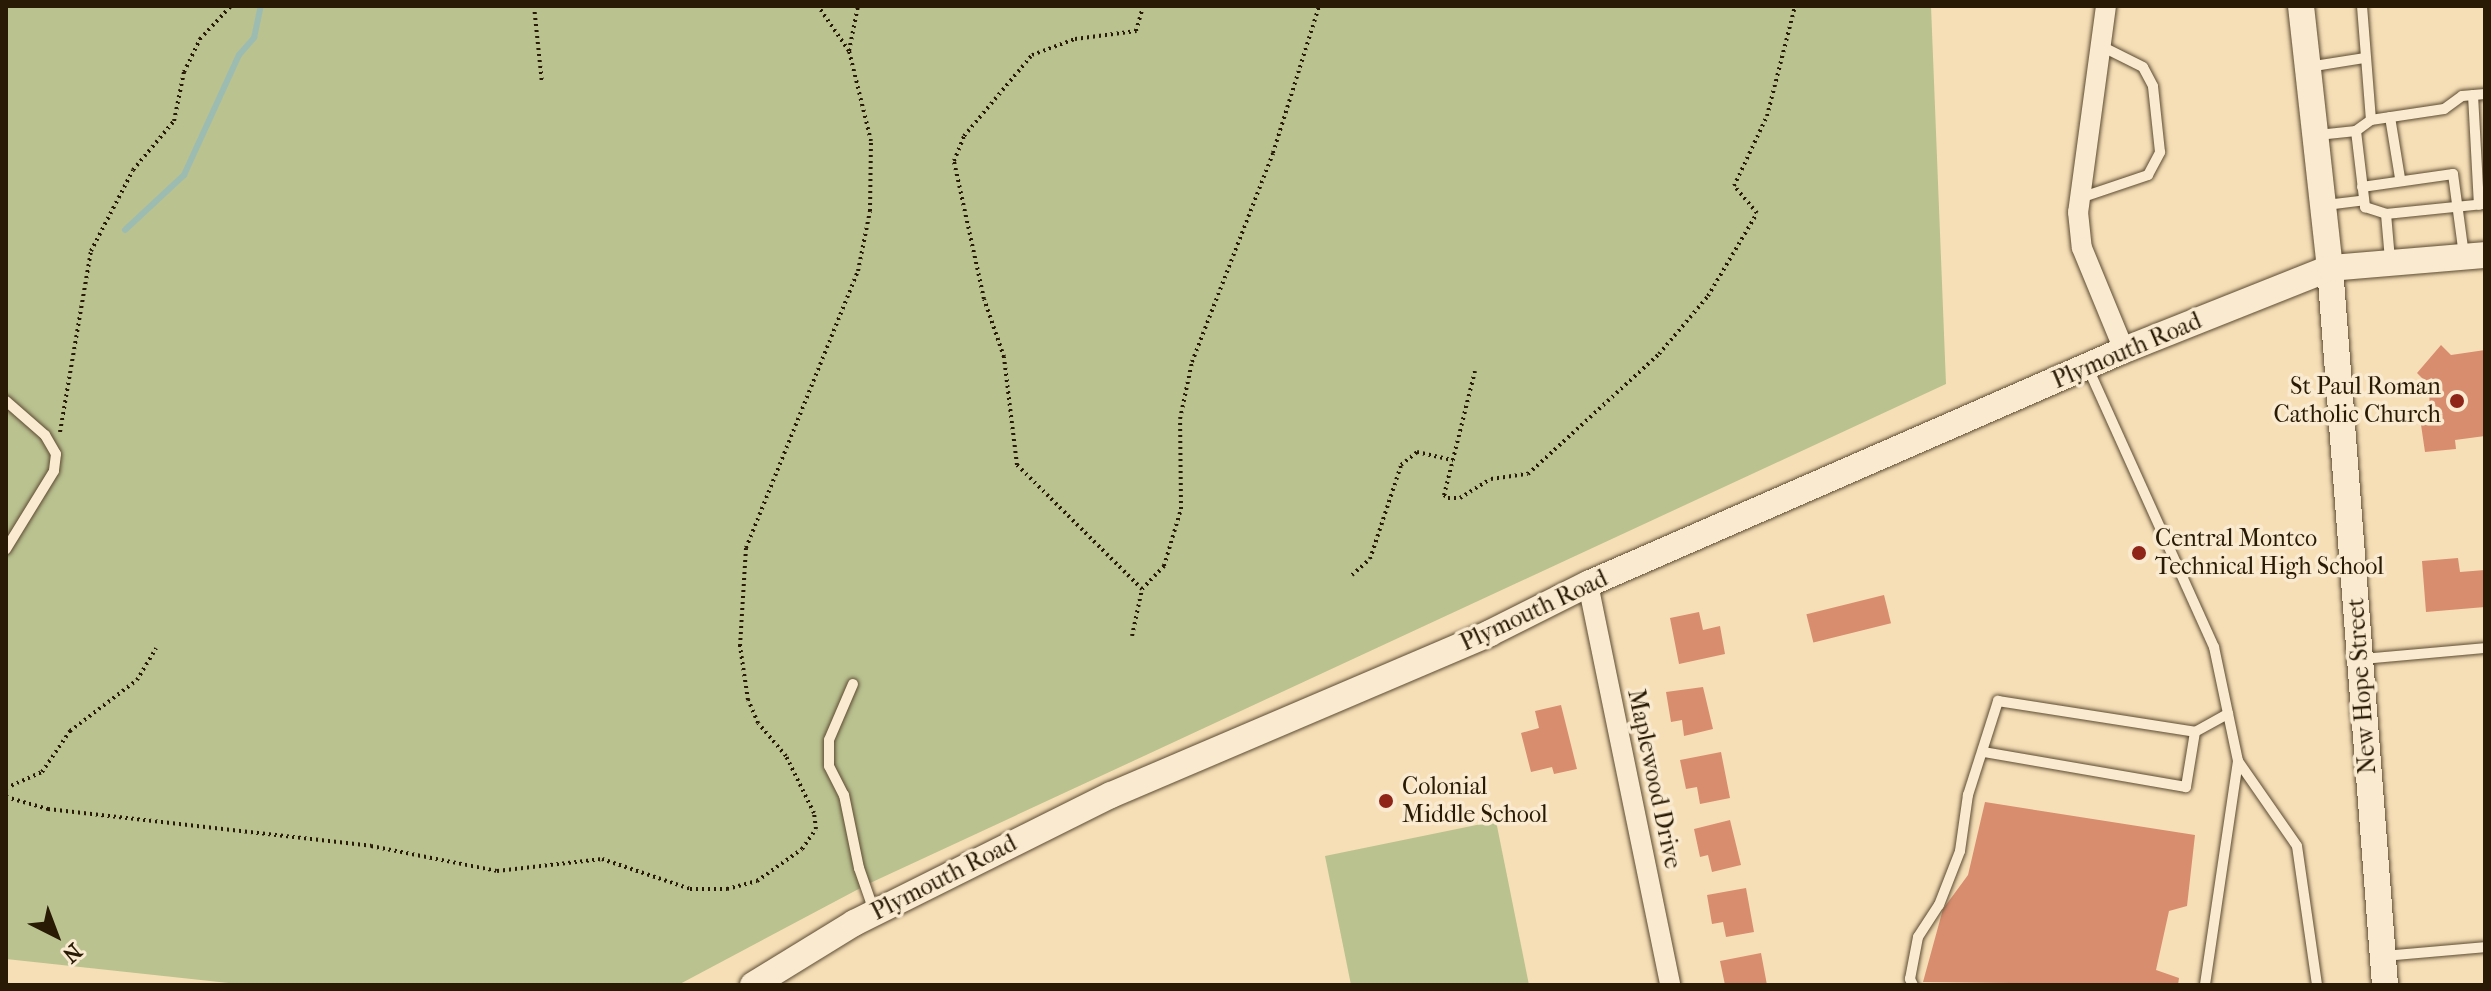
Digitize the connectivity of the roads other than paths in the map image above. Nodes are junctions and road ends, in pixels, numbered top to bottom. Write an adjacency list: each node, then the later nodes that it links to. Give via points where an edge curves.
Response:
1 (2106, 6): 4 (street)
2 (2301, 6): 6 (street, New Hope Street)
3 (2362, 6): 5 (lane)
4 (2101, 46): 14 (street); 14 (lane, via 2143,67 2153,86 2160,152 2148,175)
5 (2365, 58): 6 (lane); 9 (lane)
6 (2307, 67): 11 (street, New Hope Street)
7 (2479, 94): 8 (lane, via 2444,109); 16 (lane)
8 (2390, 117): 9 (lane); 12 (lane)
9 (2371, 120): 10 (lane)
10 (2356, 131): 11 (lane); 13 (lane)
11 (2315, 135): 17 (street, New Hope Street)
12 (2400, 178): 13 (lane); 18 (lane, via 2453,174)
13 (2362, 187): 15 (lane)
14 (2080, 198): 23 (street, via 2082,248)
15 (2364, 200): 17 (lane); 19 (lane, via 2365,207)
16 (2482, 204): 18 (lane)
17 (2323, 206): 22 (street, New Hope Street)
18 (2461, 207): 19 (lane); 20 (lane)
19 (2386, 214): 21 (lane)
20 (2475, 256): 21 (street, Plymouth Road)
21 (2391, 263): 22 (street, Plymouth Road)
22 (2330, 268): 23 (street, Plymouth Road); 29 (street, New Hope Street)
23 (2124, 350): 24 (street, Plymouth Road)
24 (2087, 367): 27 (street, Plymouth Road); 31 (lane, via 2214,647)
25 (6, 401): 26 (lane, via 45,435 56,454 54,471)
26 (6, 549)
27 (1588, 584): 35 (street, Plymouth Road, via 1490,633 1111,795); 39 (street, Maplewood Drive)
28 (2485, 648): 29 (lane)
29 (2360, 659): 37 (street, New Hope Street)
30 (853, 684): 35 (lane, via 829,740 829,766 844,795 859,868)
31 (2228, 714): 32 (lane); 34 (lane)
32 (2195, 732): 33 (lane, via 1998,701); 33 (lane, via 2186,787)
33 (1983, 752): 40 (lane, via 1968,795 1960,851 1939,905 1918,937)
34 (2238, 761): 41 (lane); 42 (lane, via 2297,846)
35 (875, 913): 38 (street, Plymouth Road)
36 (2485, 947): 37 (lane)
37 (2383, 956): 43 (street, New Hope Street)
38 (753, 985)
39 (1670, 985)
40 (1913, 985)
41 (2205, 985)
42 (2317, 985)
43 (2385, 985)

